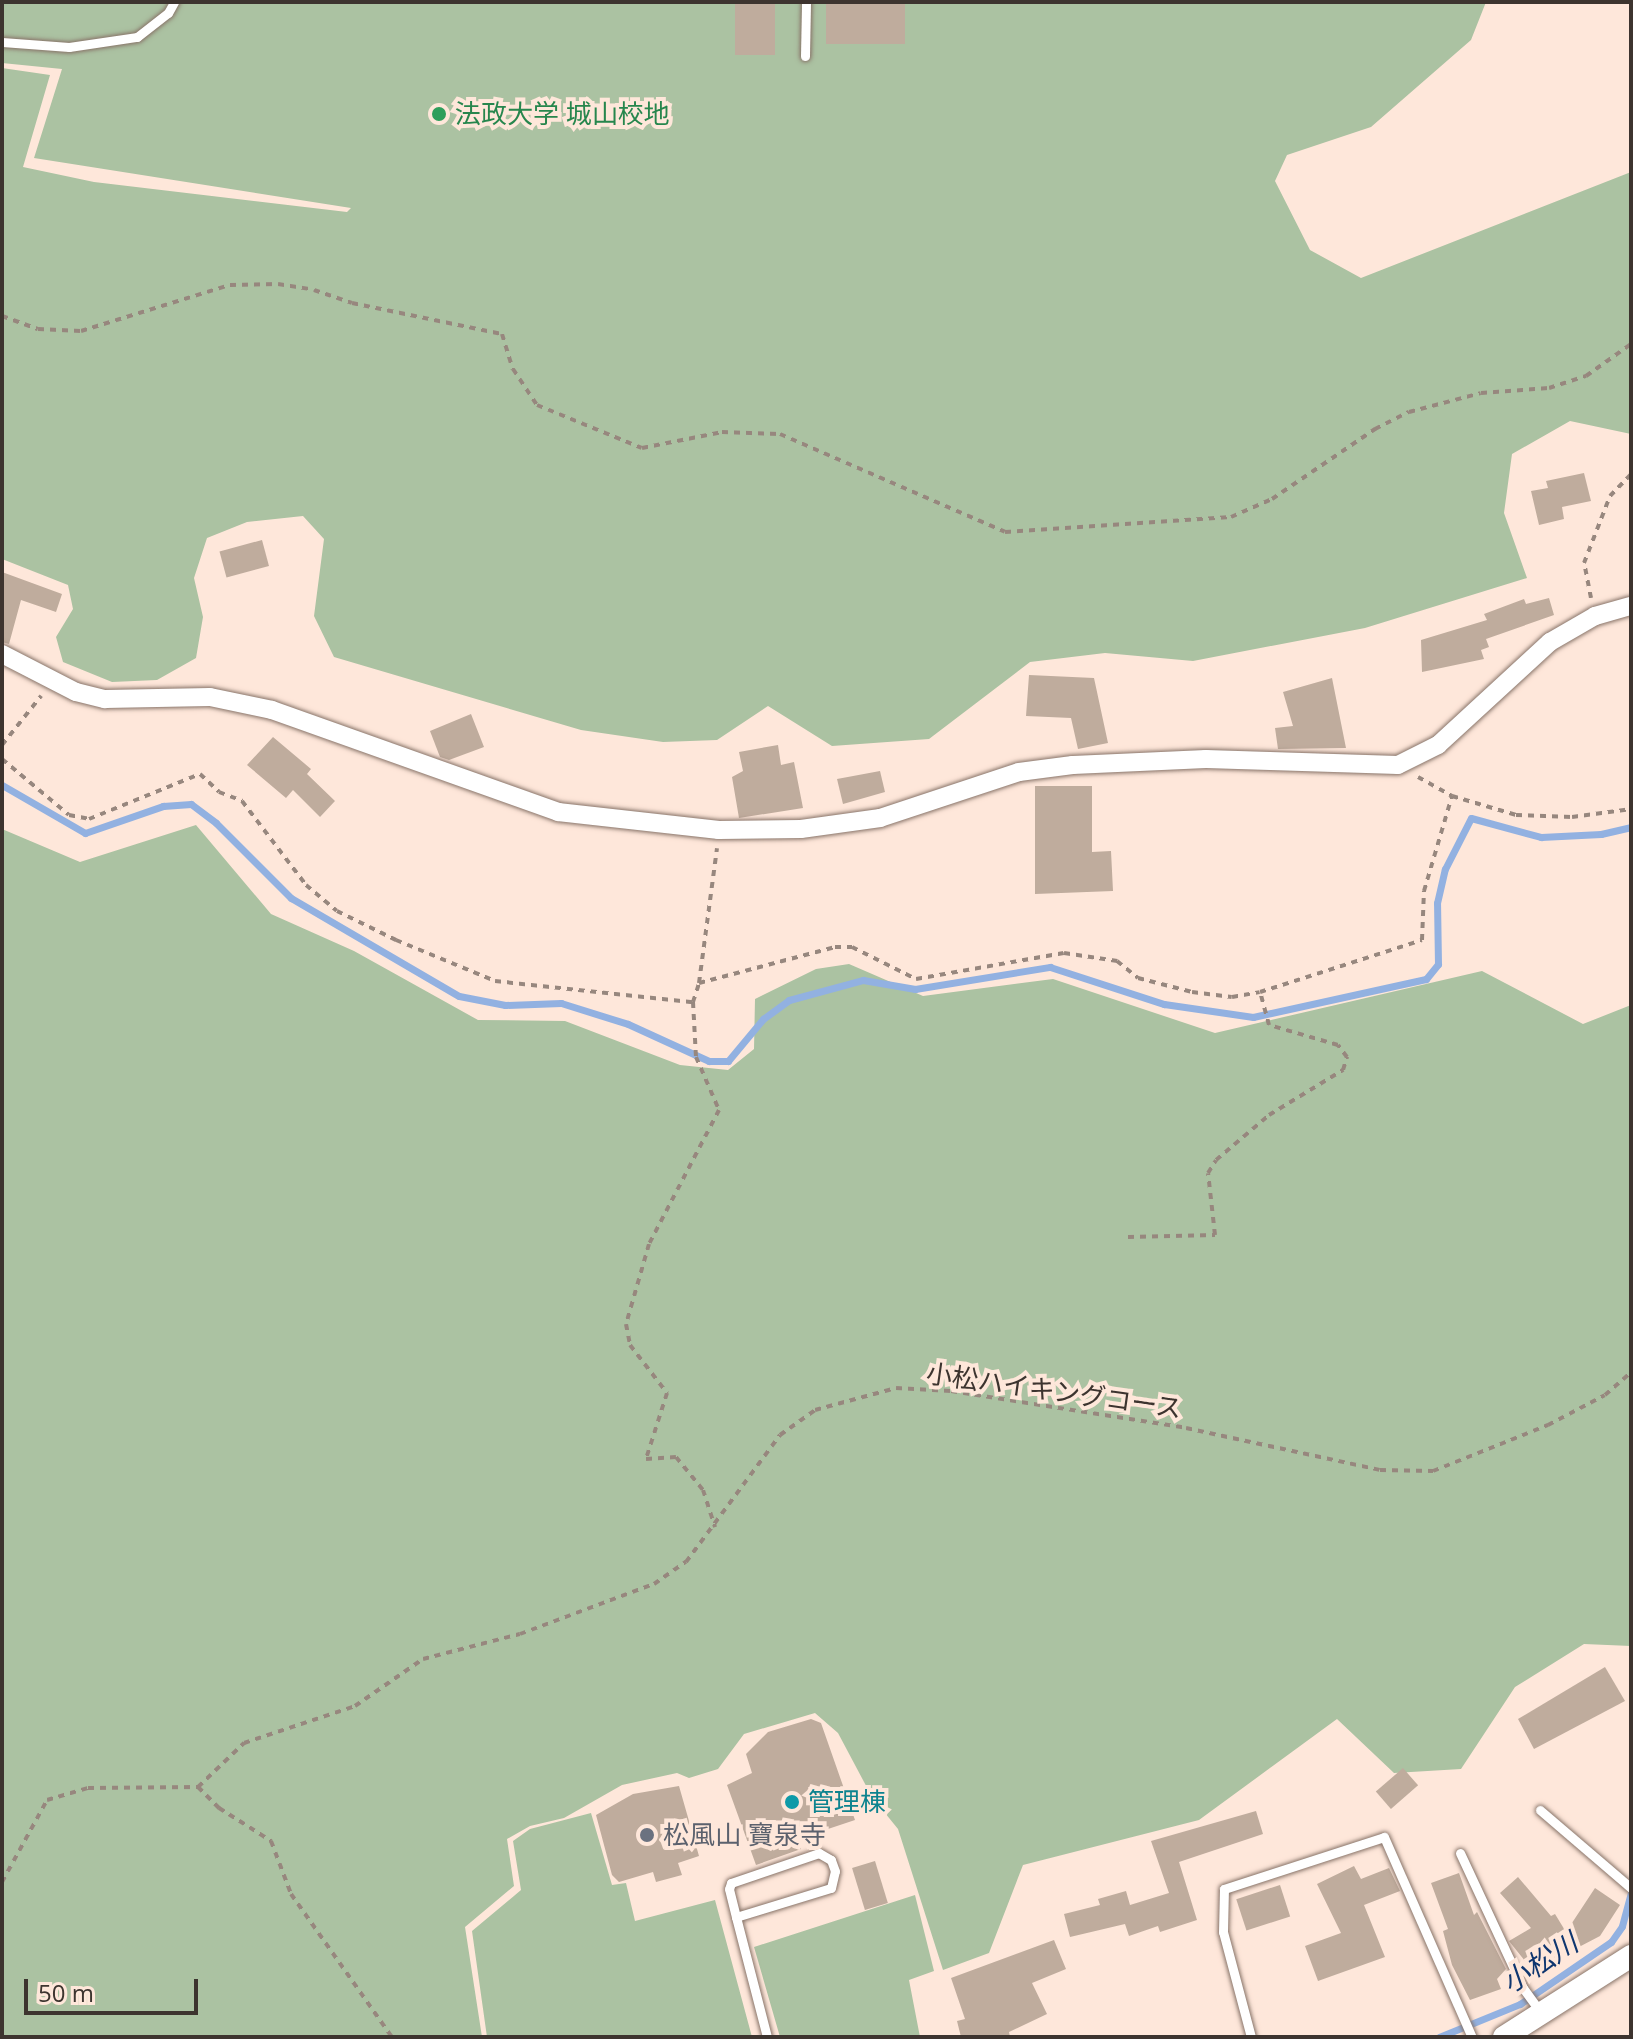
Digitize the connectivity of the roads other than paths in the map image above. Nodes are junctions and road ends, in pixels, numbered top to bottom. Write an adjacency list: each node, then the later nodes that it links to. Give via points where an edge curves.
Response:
1 (174, 2): 3 (lane, via 137,37 69,47)
2 (806, 2): 4 (lane)
3 (2, 42)
4 (805, 56)
5 (1631, 606): 6 (street, via 1595,616 1550,642 1438,745 1398,765 1206,759 1073,765 1019,772 843,827 719,830 558,812 238,701 105,699 52,681)
6 (2, 654)
7 (1540, 1810): 9 (lane)
8 (1460, 1853): 12 (lane, via 1523,1988)
9 (1627, 1887)
10 (736, 1917): 10 (lane, via 831,1888 831,1860 819,1853 735,1878 729,1889); 14 (lane)
11 (1631, 1956): 12 (street)
12 (1538, 2008): 16 (street)
13 (1471, 2035): 15 (lane, via 1384,1837 1224,1889 1223,1932)
14 (767, 2037)
15 (1251, 2037)
16 (1504, 2037)

